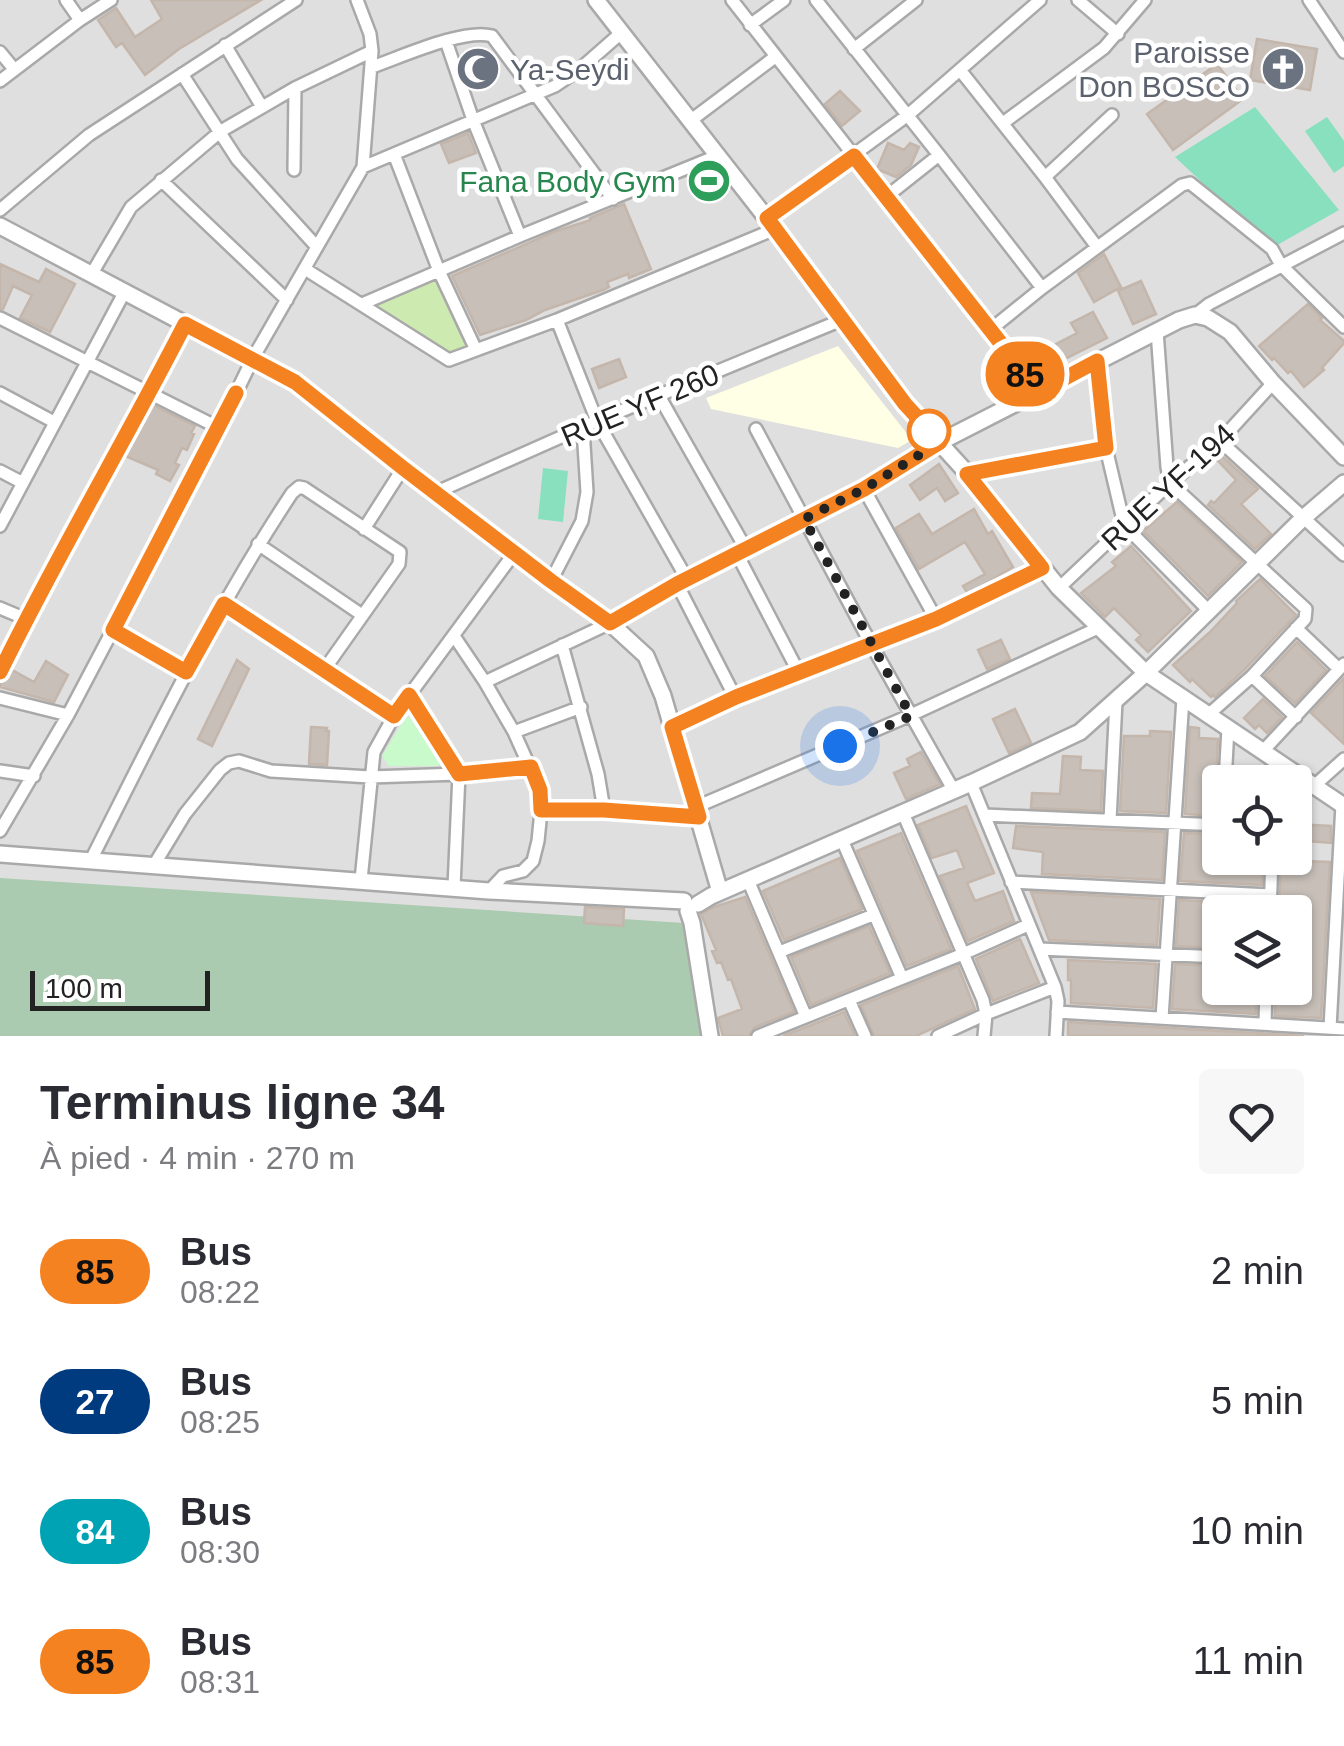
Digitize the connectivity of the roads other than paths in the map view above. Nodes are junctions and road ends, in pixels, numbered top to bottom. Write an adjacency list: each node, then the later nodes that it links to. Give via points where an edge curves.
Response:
1 (66, 0): 14 (street)
2 (112, 0): 14 (street)
3 (357, 0): 21 (street)
4 (596, 0): 16 (street)
5 (732, 0): 15 (street)
6 (784, 0): 15 (street)
7 (816, 0): 20 (street)
8 (916, 0): 20 (street)
9 (1040, 0): 27 (street)
10 (1078, 0): 17 (street)
11 (1145, 0): 17 (street)
12 (1309, 0): 23 (street)
13 (288, 2): 19 (street)
14 (80, 20): 26 (street)
15 (750, 25): 24 (street)
16 (621, 33): 31 (street, via 580,70); 36 (street)
17 (1118, 34): 37 (street)
18 (446, 41): 25 (street); 31 (street, via 492,36); 35 (street)
19 (224, 46): 28 (street); 32 (street)
20 (854, 48): 33 (street)
21 (372, 51): 25 (street); 30 (street)
22 (0, 52): 26 (street)
23 (1344, 52)
24 (775, 57): 36 (street); 42 (street)
25 (372, 66): 43 (street)
26 (14, 69): 29 (street)
27 (960, 70): 33 (street); 37 (street)
28 (182, 74): 38 (street); 49 (street, via 88,135)
29 (0, 81)
30 (295, 88): 32 (street); 44 (street)
31 (536, 96): 35 (street); 48 (street)
32 (262, 107): 38 (street)
33 (908, 115): 41 (street); 42 (street)
34 (1112, 115): 45 (street)
35 (474, 120): 39 (street); 53 (street)
36 (690, 121): 40 (street)
37 (1003, 123): 45 (street)
38 (221, 132): 46 (street); 54 (street, via 255,181)
39 (394, 154): 43 (street); 58 (street)
40 (719, 155): 48 (street); 50 (street)
41 (940, 155): 47 (street); 60 (street)
42 (854, 156): 47 (street); 50 (street)
43 (363, 167): 54 (street)
44 (294, 170)
45 (1045, 177): 55 (street)
46 (161, 180): 59 (street, via 130,207); 62 (street)
47 (886, 197): 70 (street)
48 (612, 198): 53 (street)
49 (0, 210)
50 (771, 224): 66 (street); 67 (street)
51 (0, 226): 59 (street)
52 (1343, 235): 56 (street)
53 (520, 236): 58 (street)
54 (317, 247): 57 (street)
55 (1097, 247): 56 (street, via 1190,183 1272,249); 60 (street)
56 (1281, 265): 64 (street); 69 (street)
57 (305, 269): 62 (street); 63 (street)
58 (439, 270): 63 (street); 72 (street)
59 (91, 275): 61 (street)
60 (1042, 288): 70 (street)
61 (125, 291): 68 (street); 75 (street)
62 (286, 300): 73 (street)
63 (362, 304): 72 (street, via 444,359)
64 (1195, 315): 71 (street); 76 (street, via 1230,332)
65 (0, 318): 75 (street)
66 (844, 319): 80 (street, RUE YF 260); 87 (street)
67 (557, 320): 72 (street); 81 (street)
68 (185, 324): 73 (street); 79 (street)
69 (1344, 328)
70 (990, 330): 77 (street)
71 (1157, 332): 74 (street); 94 (street)
72 (476, 350)
73 (253, 358): 83 (street); 90 (street, via 295,382)
74 (1097, 361): 77 (street); 88 (street)
75 (88, 364): 79 (street); 82 (street)
76 (1273, 383): 86 (street, RUE YF-194); 89 (street)
77 (1039, 392): 87 (street)
78 (0, 393): 82 (street)
79 (149, 394): 83 (street); 116 (street)
80 (659, 396): 81 (street, RUE YF 260); 105 (street)
81 (597, 421): 84 (street, RUE YF 260); 110 (street)
82 (54, 422): 93 (street)
83 (219, 428): 121 (street)
84 (583, 429): 97 (street, RUE YF 260); 109 (street, via 582,521)
85 (756, 429): 98 (street)
86 (1220, 441): 94 (street, RUE YF-194); 99 (street)
87 (940, 442): 92 (street); 96 (street)
88 (1106, 448): 92 (street); 101 (street)
89 (1344, 457)
90 (403, 468): 97 (street); 102 (street)
91 (0, 472): 93 (street)
92 (967, 474): 108 (street)
93 (23, 483): 100 (street)
94 (1170, 483): 101 (street, RUE YF-194); 107 (street)
95 (1344, 483): 99 (street)
96 (864, 489): 98 (street); 117 (street)
97 (436, 492): 104 (street)
98 (804, 519): 105 (street); 123 (street)
99 (1302, 519): 106 (street); 107 (street)
100 (0, 526)
101 (1126, 526): 111 (street, RUE YF-194); 114 (street)
102 (364, 529): 103 (street, via 299,487); 115 (street, via 401,558)
103 (258, 544): 112 (street); 115 (street)
104 (515, 552): 109 (street); 122 (street)
105 (741, 552): 110 (street); 129 (street)
106 (1344, 556)
107 (1256, 563): 114 (street); 120 (street, via 1306,610)
108 (1042, 568): 111 (street); 117 (street)
109 (551, 581): 118 (street)
110 (682, 582): 118 (street); 134 (street)
111 (1059, 588): 119 (street)
112 (224, 604): 126 (street); 128 (street)
113 (0, 608): 116 (street)
114 (1210, 611): 130 (street)
115 (362, 615): 126 (street)
116 (26, 619): 127 (street)
117 (936, 619): 123 (street)
118 (610, 623): 124 (street); 144 (street, via 652,666)
119 (1100, 627): 130 (street); 142 (street)
120 (1296, 628): 125 (street); 131 (street)
121 (113, 630): 128 (street); 139 (street)
122 (454, 636): 132 (street); 133 (street)
123 (871, 644): 129 (street); 142 (street)
124 (562, 645): 132 (street); 138 (street)
125 (1342, 666): 143 (street)
126 (324, 670): 141 (street)
127 (0, 672)
128 (186, 672): 172 (street)
129 (799, 672): 134 (street)
130 (1146, 674): 136 (street); 137 (street)
131 (1252, 676): 140 (street); 143 (street)
132 (485, 682): 146 (street)
133 (409, 695): 141 (street); 154 (street)
134 (736, 697): 144 (street)
135 (0, 698): 139 (street)
136 (1183, 698): 140 (street); 167 (street)
137 (1116, 701): 157 (street, via 1080,732); 166 (street)
138 (580, 707): 146 (street); 162 (street)
139 (68, 715): 155 (street)
140 (1208, 715): 145 (street)
141 (394, 716): 156 (street, via 374,752)
142 (911, 716): 159 (street); 163 (street)
143 (1296, 717): 147 (street)
144 (672, 727): 163 (street)
145 (1228, 728): 147 (street); 150 (street)
146 (514, 732): 152 (street)
147 (1262, 751): 149 (street)
148 (1344, 758): 158 (street)
149 (1278, 762): 151 (street); 158 (street)
150 (1226, 765)
151 (1278, 765)
152 (531, 767): 154 (street); 161 (street)
153 (0, 770): 155 (street)
154 (459, 774): 156 (street); 178 (street)
155 (34, 776): 169 (street)
156 (370, 777): 173 (street, via 228,763); 175 (street)
157 (971, 783): 159 (street); 165 (street)
158 (1314, 786): 160 (street)
159 (954, 790): 164 (street)
160 (1343, 805): 200 (street)
161 (541, 810): 162 (street); 179 (street, via 533,861)
162 (604, 810): 163 (street)
163 (698, 812): 182 (street)
164 (903, 813): 170 (street); 187 (street)
165 (985, 815): 166 (street); 177 (street)
166 (1110, 820): 167 (street)
167 (1175, 823): 168 (street); 180 (street)
168 (1202, 824)
169 (0, 832)
170 (842, 840): 176 (street); 183 (street)
171 (0, 854): 172 (street)
172 (91, 860): 173 (street)
173 (154, 865): 175 (street)
174 (1271, 875): 181 (street)
175 (361, 880): 178 (street)
176 (748, 880): 182 (street); 186 (street)
177 (1011, 882): 180 (street); 184 (street)
178 (454, 887): 179 (street)
179 (490, 890): 182 (street)
180 (1170, 890): 181 (street); 188 (street)
181 (1270, 895)
182 (696, 904): 202 (street)
183 (872, 915): 186 (street); 190 (street)
184 (1028, 925): 185 (street); 187 (street)
185 (1040, 949): 188 (street); 191 (street)
186 (780, 952): 196 (street)
187 (963, 954): 190 (street); 195 (street)
188 (1166, 954): 189 (street); 197 (street)
189 (1202, 956)
190 (902, 978): 192 (street)
191 (1055, 987): 194 (street); 195 (street)
192 (849, 1000): 196 (street); 204 (street)
193 (1266, 1005): 199 (street)
194 (1058, 1012): 197 (street); 207 (street)
195 (986, 1014): 205 (street); 206 (street)
196 (806, 1017): 203 (street)
197 (1162, 1018): 198 (street)
198 (1204, 1021): 199 (street); 208 (street)
199 (1265, 1023): 200 (street)
200 (1330, 1028): 201 (street)
201 (1344, 1029)
202 (710, 1036)
203 (758, 1036)
204 (866, 1036)
205 (938, 1036)
206 (984, 1036)
207 (1056, 1036)
208 (1202, 1036)

